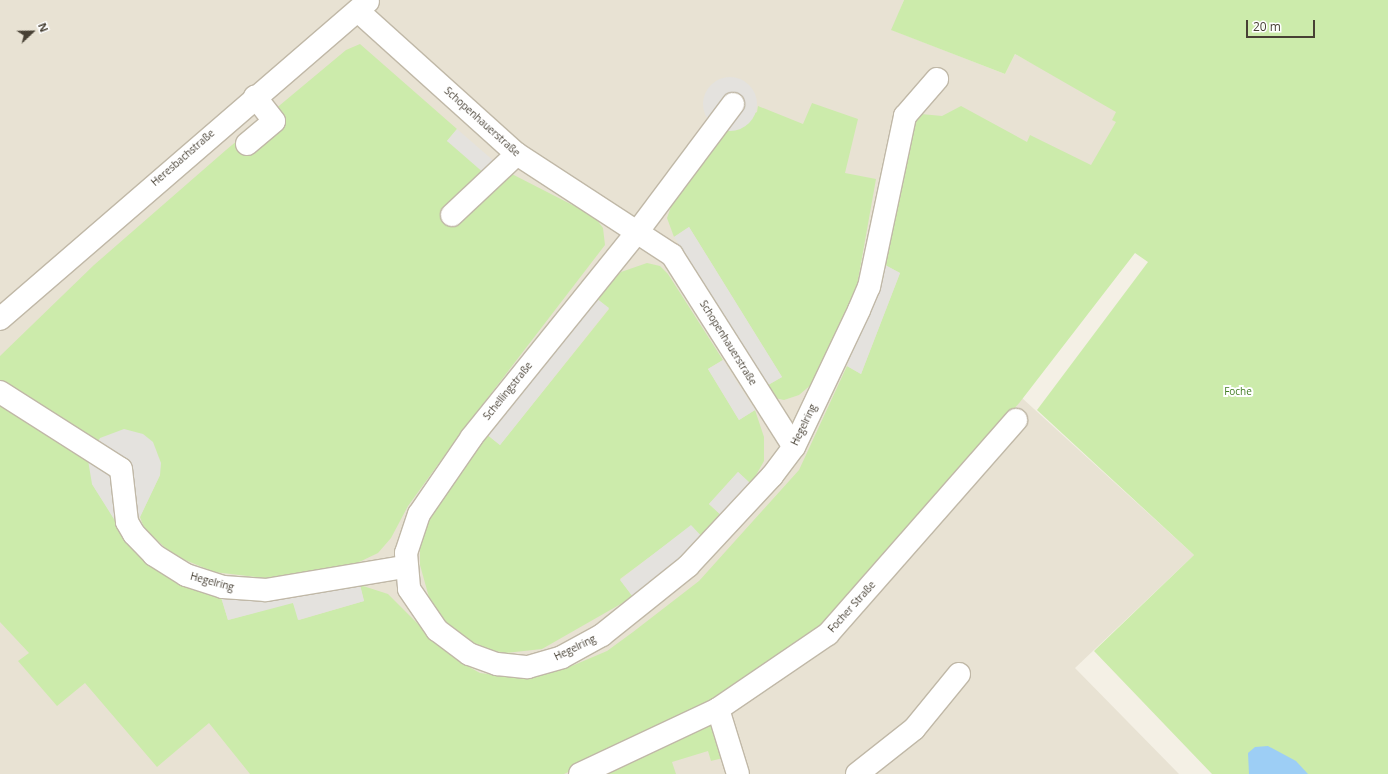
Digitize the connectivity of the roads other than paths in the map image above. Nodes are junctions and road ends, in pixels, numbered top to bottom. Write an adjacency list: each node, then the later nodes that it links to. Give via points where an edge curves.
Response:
1 (363, 5): 3 (street, Heresbachstraße); 6 (street, Schopenhauerstraße)
2 (937, 79): 12 (street, Hegelring, via 906,116 869,287)
3 (255, 97): 5 (street, via 274,121); 9 (street, Heresbachstraße)
4 (733, 104): 8 (street)
5 (247, 144)
6 (517, 154): 7 (street); 8 (street, Schopenhauerstraße)
7 (452, 215)
8 (638, 231): 12 (street, Schopenhauerstraße, via 672,255); 13 (street, Schellingstraße, via 463,450 419,514)
9 (0, 319)
10 (0, 392): 13 (street, Hegelring, via 121,469 127,522 134,534 168,565 203,581 245,590 266,590)
11 (1016, 420): 15 (street, Focher Straße, via 828,634)
12 (794, 446): 13 (street, Hegelring, via 772,476 688,566 602,635 562,657 528,667 497,664 469,654 430,622 409,589)
13 (404, 567)
14 (959, 674): 18 (street, via 914,729)
15 (718, 709): 16 (street, Focher Straße); 17 (street)
16 (580, 774)
17 (738, 774)
18 (857, 774)

